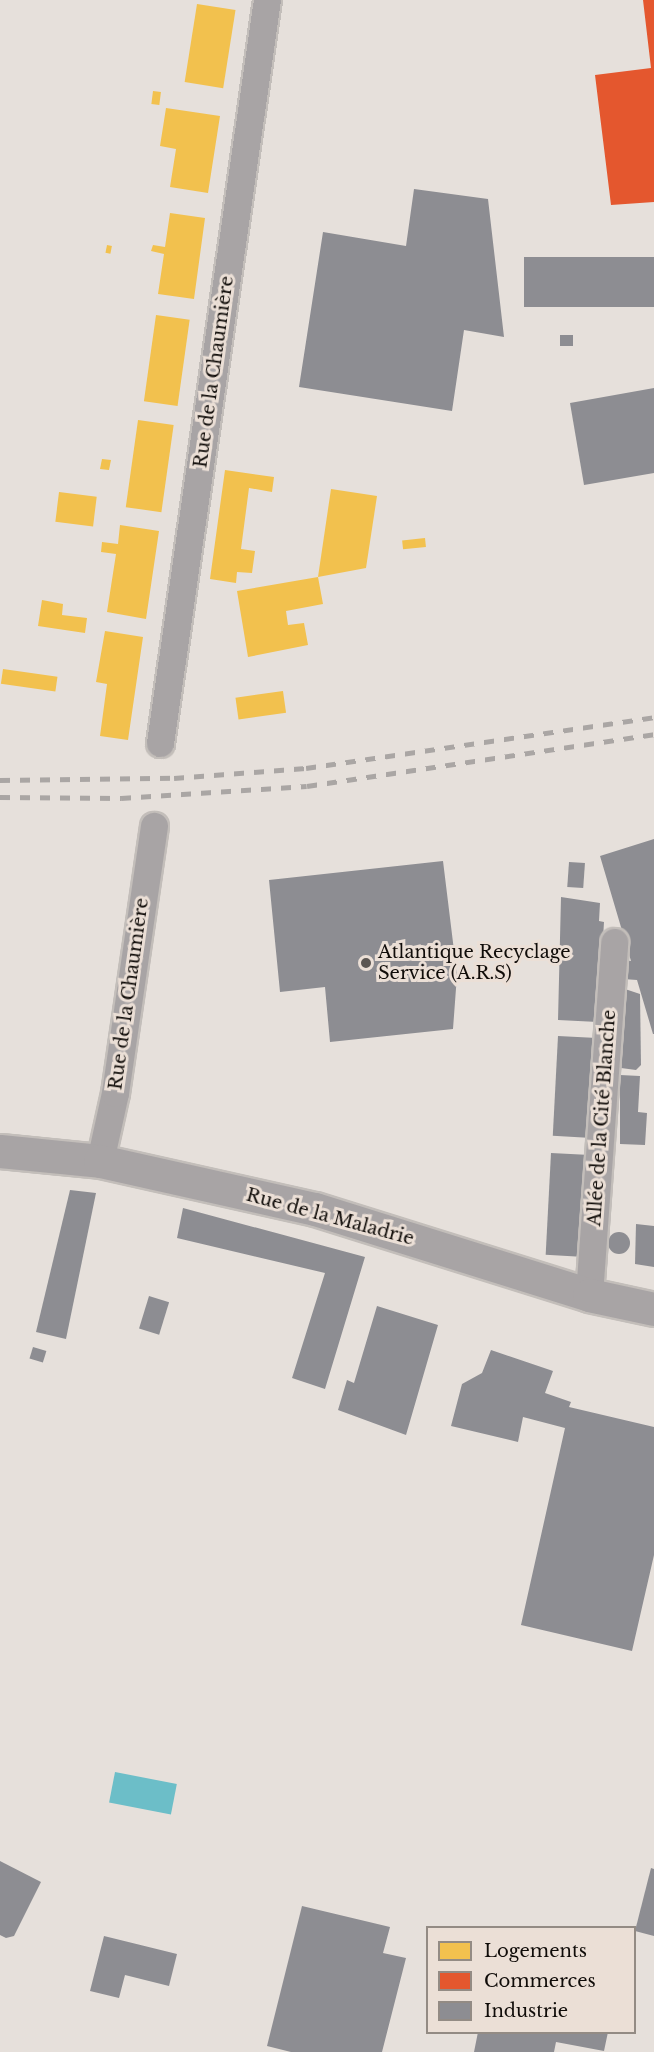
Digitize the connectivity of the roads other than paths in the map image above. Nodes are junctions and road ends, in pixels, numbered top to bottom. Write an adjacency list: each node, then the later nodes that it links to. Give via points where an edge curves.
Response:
1 (267, 0): 2 (street, Rue de la Chaumière)
2 (160, 743)
3 (154, 826): 6 (street, Rue de la Chaumière, via 115,1094)
4 (614, 942): 7 (street, Allée de la Cité Blanche)
5 (0, 1151): 6 (street, Rue de la Maladrie)
6 (100, 1161): 7 (street, Rue de la Maladrie, via 315,1209)
7 (590, 1295): 8 (street, Rue de la Maladrie)
8 (654, 1309)

